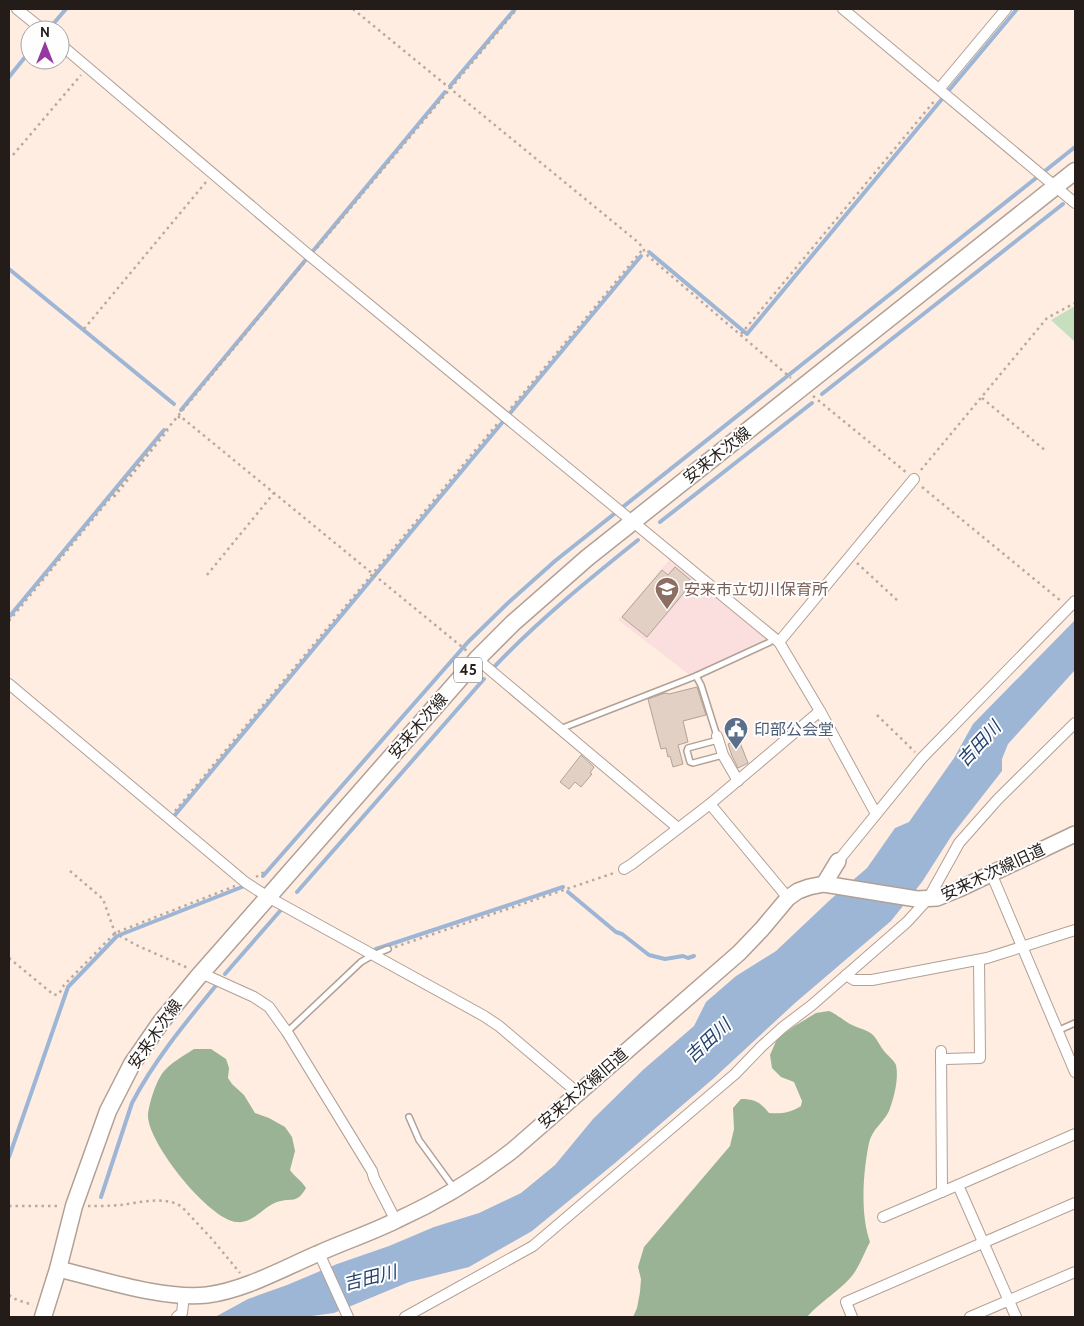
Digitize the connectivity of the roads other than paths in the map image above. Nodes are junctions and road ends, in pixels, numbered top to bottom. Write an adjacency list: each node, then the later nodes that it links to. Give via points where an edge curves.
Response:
1 (17, 9): 4 (street)
2 (843, 9): 6 (street)
3 (1006, 9): 6 (street)
4 (31, 20)
5 (70, 52): 11 (street, via 310,256)
6 (941, 89): 8 (street)
7 (1075, 171): 8 (main road, 安来木次線 / 45)
8 (1056, 187): 9 (street); 11 (main road, 安来木次線 / 45)
9 (1075, 203)
10 (914, 479): 13 (street)
11 (633, 521): 13 (street); 14 (main road, 安来木次線 / 45, via 539,599)
12 (1072, 605): 24 (street, via 922,758)
13 (776, 640): 15 (lane); 17 (street)
14 (477, 659): 19 (street); 31 (main road, 安来木次線 / 45)
15 (696, 676): 19 (lane); 20 (lane)
16 (9, 684): 31 (street, via 245,882)
17 (820, 711): 22 (street); 24 (street)
18 (1075, 723): 33 (street, via 998,798 959,843)
19 (560, 729): 25 (street)
20 (718, 738): 21 (street); 21 (lane, via 688,748 690,762)
21 (723, 755): 22 (street)
22 (738, 781): 23 (street)
23 (710, 804): 25 (street); 32 (street)
24 (876, 814): 27 (street)
25 (678, 828): 28 (street)
26 (1075, 834): 29 (street, 安来木次線旧道)
27 (838, 861): 30 (street)
28 (624, 869)
29 (991, 873): 33 (street, 安来木次線旧道, via 946,895); 35 (street)
30 (827, 884): 32 (street, 安来木次線旧道, via 804,889); 33 (street, 安来木次線旧道)
31 (268, 897): 37 (street); 39 (main road, 安来木次線 / 45)
32 (788, 898): 45 (street, 安来木次線旧道, via 739,953)
33 (923, 899): 40 (street, via 907,922)
34 (1075, 930): 35 (street)
35 (1022, 948): 38 (street); 42 (street)
36 (388, 950): 37 (lane)
37 (373, 955): 43 (lane, via 361,962); 45 (street, via 491,1021)
38 (980, 960): 40 (street, via 872,980 854,980); 50 (street, via 980,1058 946,1059 941,1056)
39 (201, 973): 43 (street, via 260,1000); 56 (main road, 安来木次線 / 45, via 132,1064 108,1111 74,1206)
40 (846, 975): 61 (street, via 533,1246)
41 (1075, 1024): 42 (lane)
42 (1058, 1031): 44 (street)
43 (287, 1032): 53 (street, via 372,1170)
44 (1075, 1072)
45 (578, 1093): 49 (street, 安来木次線旧道, via 513,1150)
46 (409, 1117): 49 (lane, via 418,1140)
47 (1075, 1134): 48 (street)
48 (958, 1184): 50 (street); 54 (street)
49 (455, 1190): 53 (street, 安来木次線旧道)
50 (942, 1192): 52 (street)
51 (1075, 1202): 54 (street)
52 (883, 1217)
53 (396, 1221): 55 (street, 安来木次線旧道)
54 (983, 1243): 59 (street); 65 (street, via 846,1302)
55 (321, 1258): 58 (street, 安来木次線旧道, via 207,1295); 63 (street)
56 (58, 1268): 58 (street, 安来木次線旧道); 60 (main road, 安来木次線 / 45)
57 (1075, 1272): 59 (street)
58 (184, 1295): 62 (street, via 182,1313)
59 (1008, 1300): 66 (street); 67 (street)
60 (44, 1313)
61 (421, 1314): 64 (street)
62 (178, 1317)
63 (348, 1317)
64 (405, 1317)
65 (852, 1317)
66 (970, 1317)
67 (1016, 1317)

